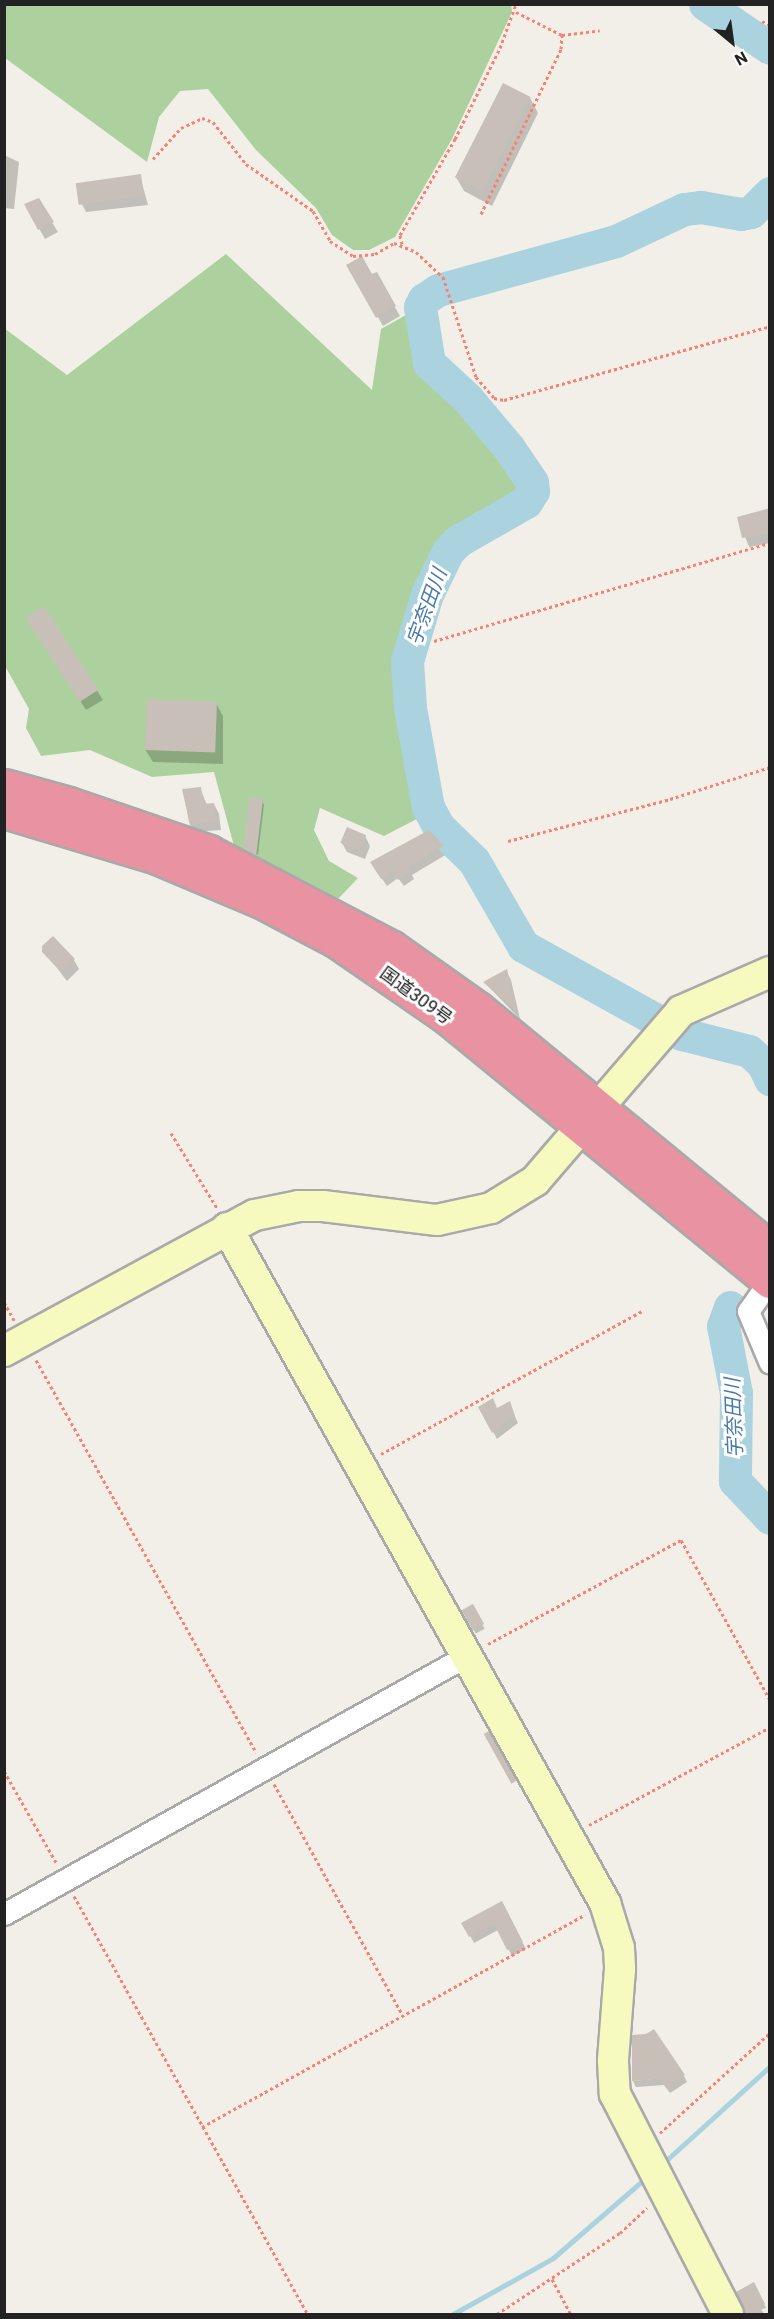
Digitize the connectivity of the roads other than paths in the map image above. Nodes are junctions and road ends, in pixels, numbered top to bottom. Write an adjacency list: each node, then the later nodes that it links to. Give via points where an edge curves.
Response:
1 (4, 786): 4 (highway, 国道309号, via 209,852 323,909 392,948 478,1009)
2 (4, 811): 4 (highway, 国道309号, via 158,857 259,900 337,941)
3 (770, 972): 4 (street, via 681,1011)
4 (591, 1117): 5 (street, via 535,1180 476,1213 417,1219 298,1206 255,1215); 6 (highway, 国道309号); 7 (highway, 国道309号)
5 (227, 1228): 8 (street); 10 (street)
6 (770, 1249)
7 (769, 1280): 9 (street, via 748,1311)
8 (15, 1346)
9 (770, 1364)
10 (466, 1656): 11 (street); 12 (street, via 605,1904 619,1948 614,2088)
11 (4, 1914)
12 (728, 2314)

